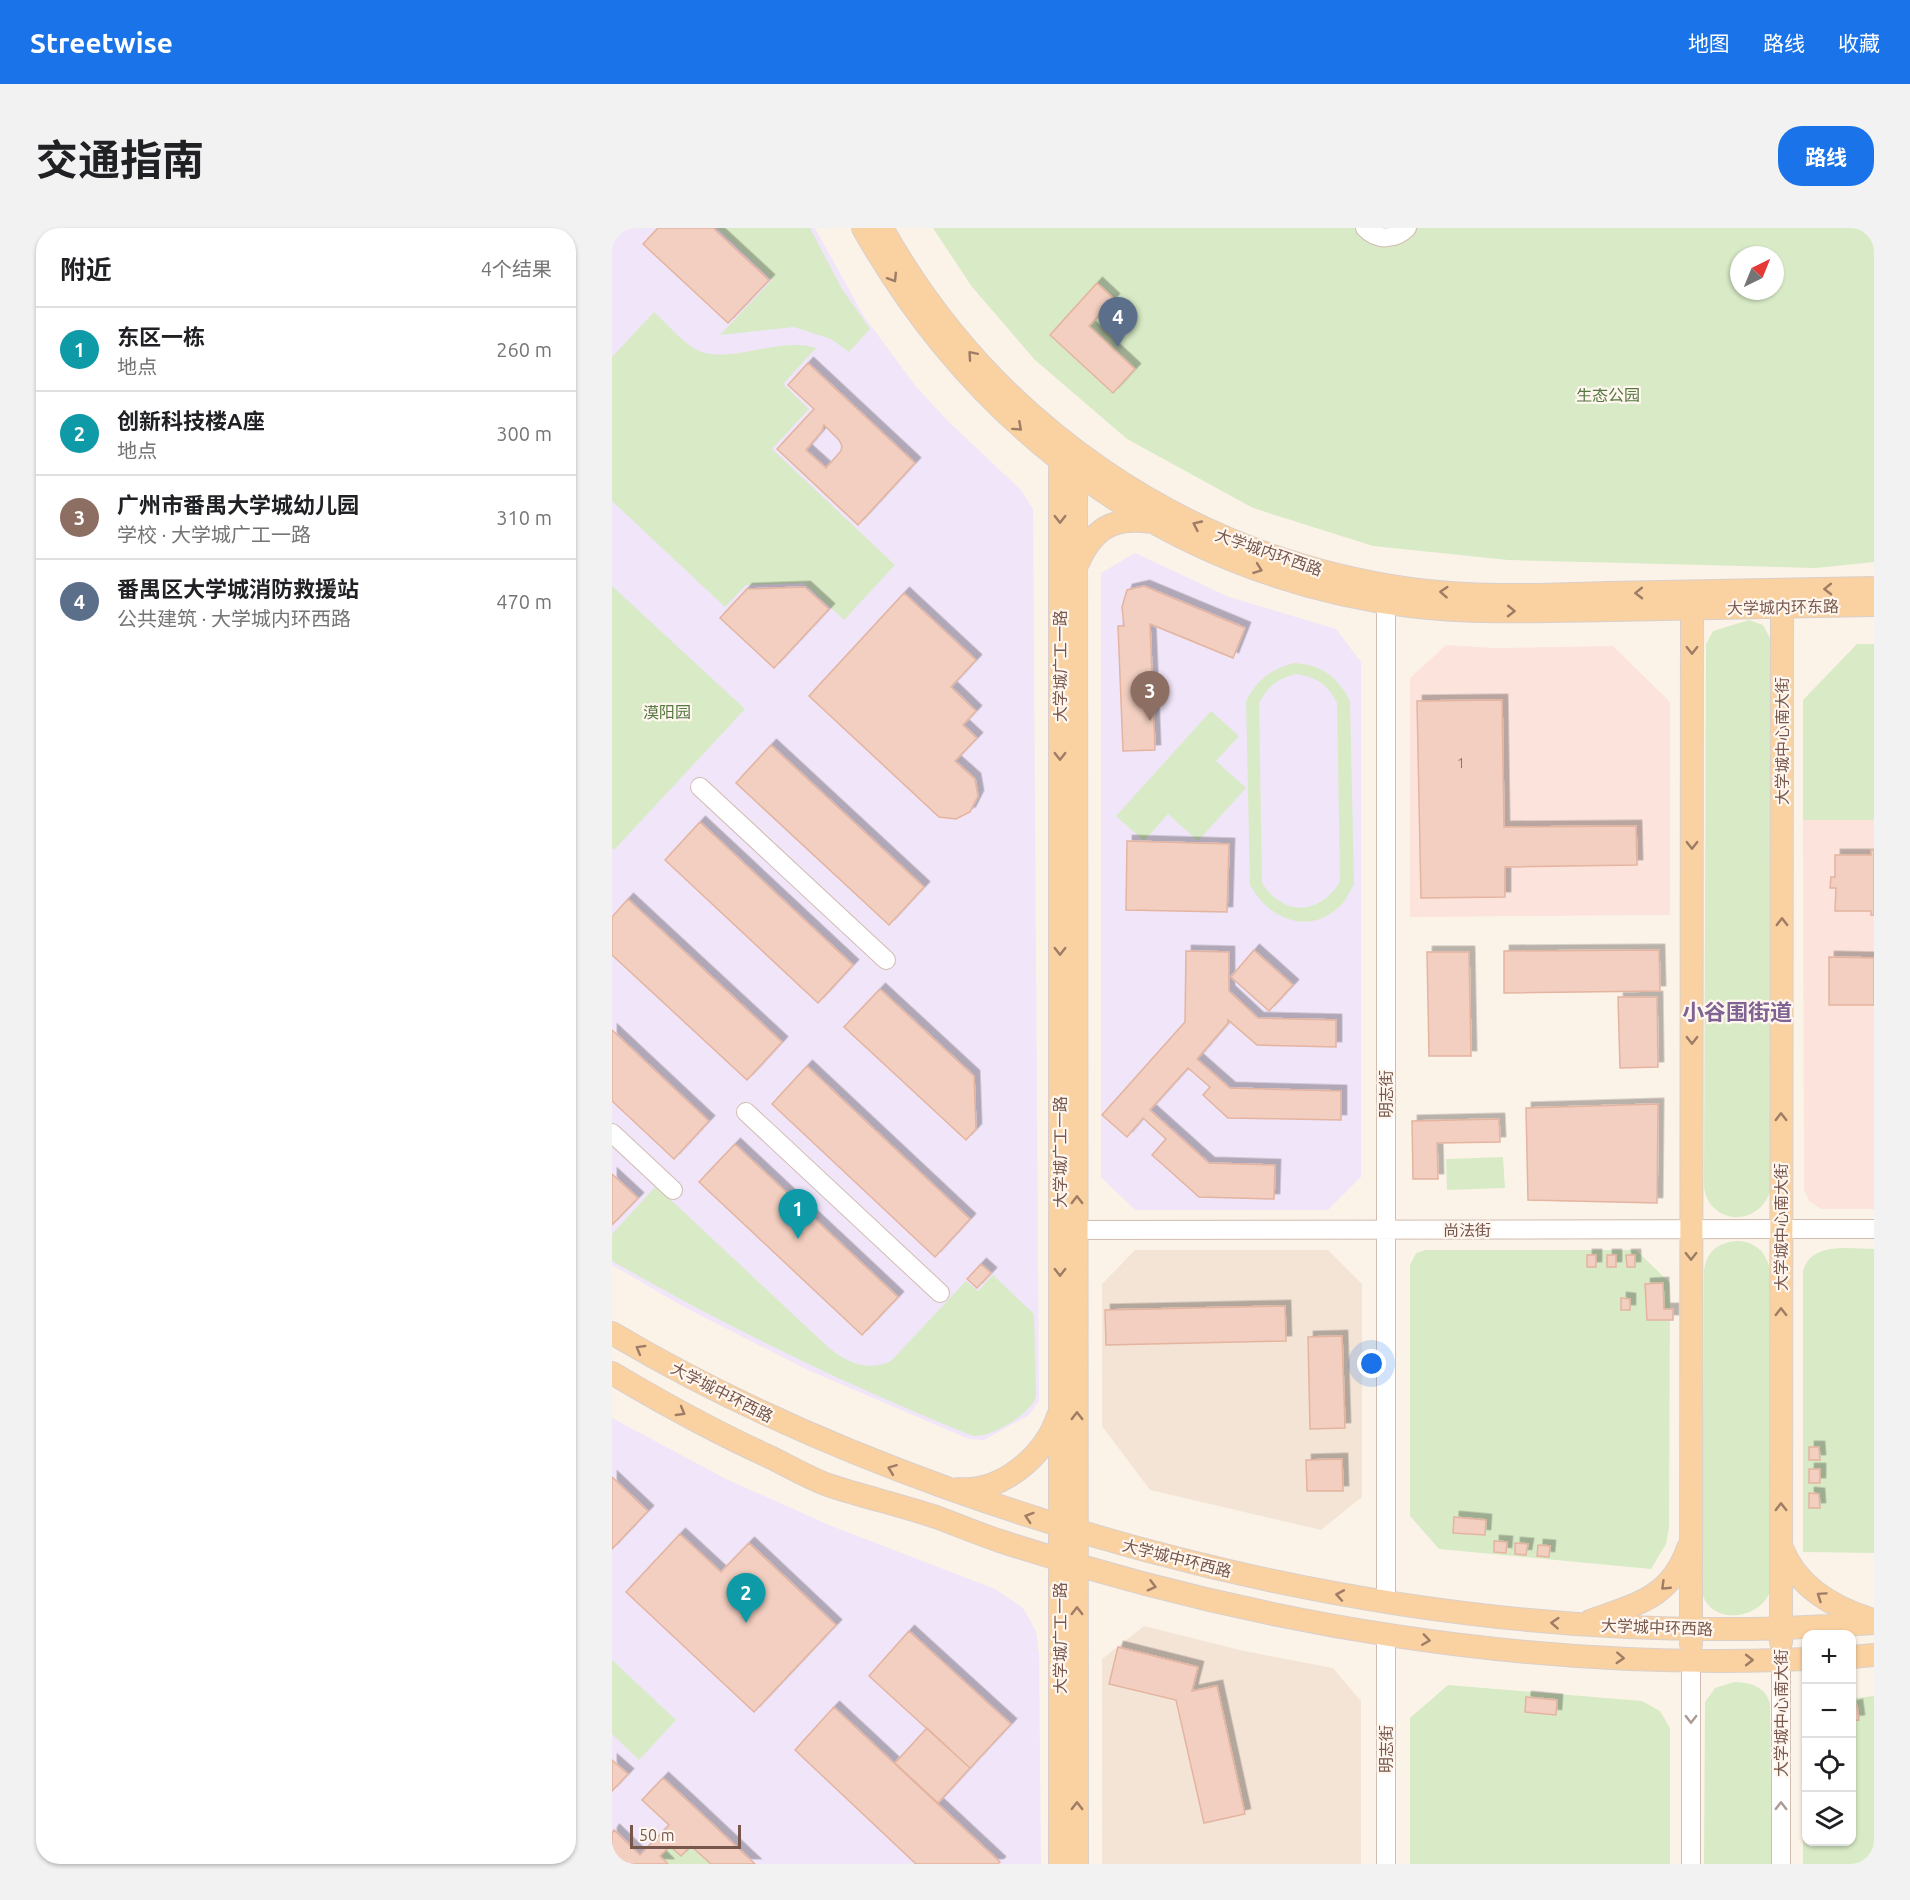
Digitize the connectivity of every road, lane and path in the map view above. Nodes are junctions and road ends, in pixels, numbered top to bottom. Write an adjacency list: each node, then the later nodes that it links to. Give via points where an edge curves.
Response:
1 (863, 228): 5 (main road, 大学城内环西路, one-way to 5, via 905,297 953,360 998,408)
2 (882, 228): 5 (main road, 大学城内环西路, one-way to 2, via 966,349 919,288)
3 (1365, 228): 4 (street, via 1386,238)
4 (1407, 228)
5 (1068, 456): 6 (main road, 大学城内环西路); 7 (main road, 大学城广工一路); 9 (main road, 大学城内环西路, one-way to 5, via 1221,536 1171,514); 20 (main road, 大学城广工一路, one-way to 20)
6 (1152, 522): 7 (main road, via 1124,521 1098,531); 9 (main road, 大学城内环西路, one-way to 9, via 1214,552 1319,588)
7 (1076, 567): 20 (main road, 大学城广工一路, one-way to 7)
8 (1874, 588): 10 (main road, 大学城内环东路, one-way to 10)
9 (1386, 593): 11 (main road, 大学城内环西路); 21 (street, 明志街)
10 (1782, 599): 11 (main road, 大学城内环西路); 12 (main road, 大学城内环东路); 18 (main road, 大学城中心南大街, one-way to 10)
11 (1692, 600): 22 (main road, one-way to 22)
12 (1874, 605)
13 (700, 787): 14 (street)
14 (886, 960)
15 (746, 1112): 23 (street)
16 (612, 1133): 17 (street)
17 (673, 1190)
18 (1781, 1229): 19 (street, 尚法街); 22 (street, 尚法街); 30 (main road, 大学城中心南大街, one-way to 18)
19 (1874, 1229)
20 (1068, 1230): 21 (street, 尚法街); 26 (main road, 大学城广工一路, one-way to 26); 28 (main road, 大学城广工一路, one-way to 20)
21 (1386, 1230): 22 (street, 尚法街); 32 (street, 明志街)
22 (1691, 1230): 29 (main road, one-way to 29)
23 (940, 1293)
24 (612, 1333): 27 (main road, 大学城中环西路, one-way to 24, via 808,1434 705,1386)
25 (612, 1373): 31 (main road, 大学城中环西路, one-way to 31, via 728,1438 826,1484)
26 (1060, 1410): 27 (main road, via 1047,1439 1005,1478 980,1488); 28 (main road, 大学城广工一路)
27 (947, 1488): 28 (main road, 大学城中环西路, one-way to 27)
28 (1068, 1529): 31 (main road, 大学城广工一路); 32 (main road, 大学城中环西路, one-way to 28, via 1191,1564)
29 (1691, 1535): 34 (main road, one-way to 34, via 1680,1568 1662,1590 1643,1602); 35 (main road)
30 (1781, 1545): 33 (main road, one-way to 30, via 1838,1606 1806,1585); 36 (main road, 大学城中心南大街)
31 (1069, 1562): 37 (main road, 大学城中环西路, one-way to 37, via 1183,1594); 43 (main road, 大学城广工一路); 44 (main road, 大学城广工一路, one-way to 31)
32 (1386, 1603): 34 (main road, 大学城中环西路, one-way to 32)
33 (1874, 1622): 36 (main road, 大学城中环西路)
34 (1581, 1624): 35 (main road, 大学城中环西路)
35 (1691, 1629): 36 (main road, 大学城中环西路); 41 (main road)
36 (1781, 1629): 42 (main road, 大学城中心南大街)
37 (1386, 1635): 41 (main road, 大学城中环西路, one-way to 41, via 1545,1654); 45 (street, 明志街)
38 (1874, 1655): 39 (main road)
39 (1856, 1657)
40 (1802, 1659): 42 (main road, 大学城中环西路)
41 (1691, 1660): 42 (main road, 大学城中环西路, one-way to 42); 46 (street, one-way to 46)
42 (1781, 1660): 47 (street, 大学城中心南大街, one-way to 42)
43 (1060, 1864)
44 (1077, 1864)
45 (1386, 1864)
46 (1691, 1864)
47 (1781, 1864)

